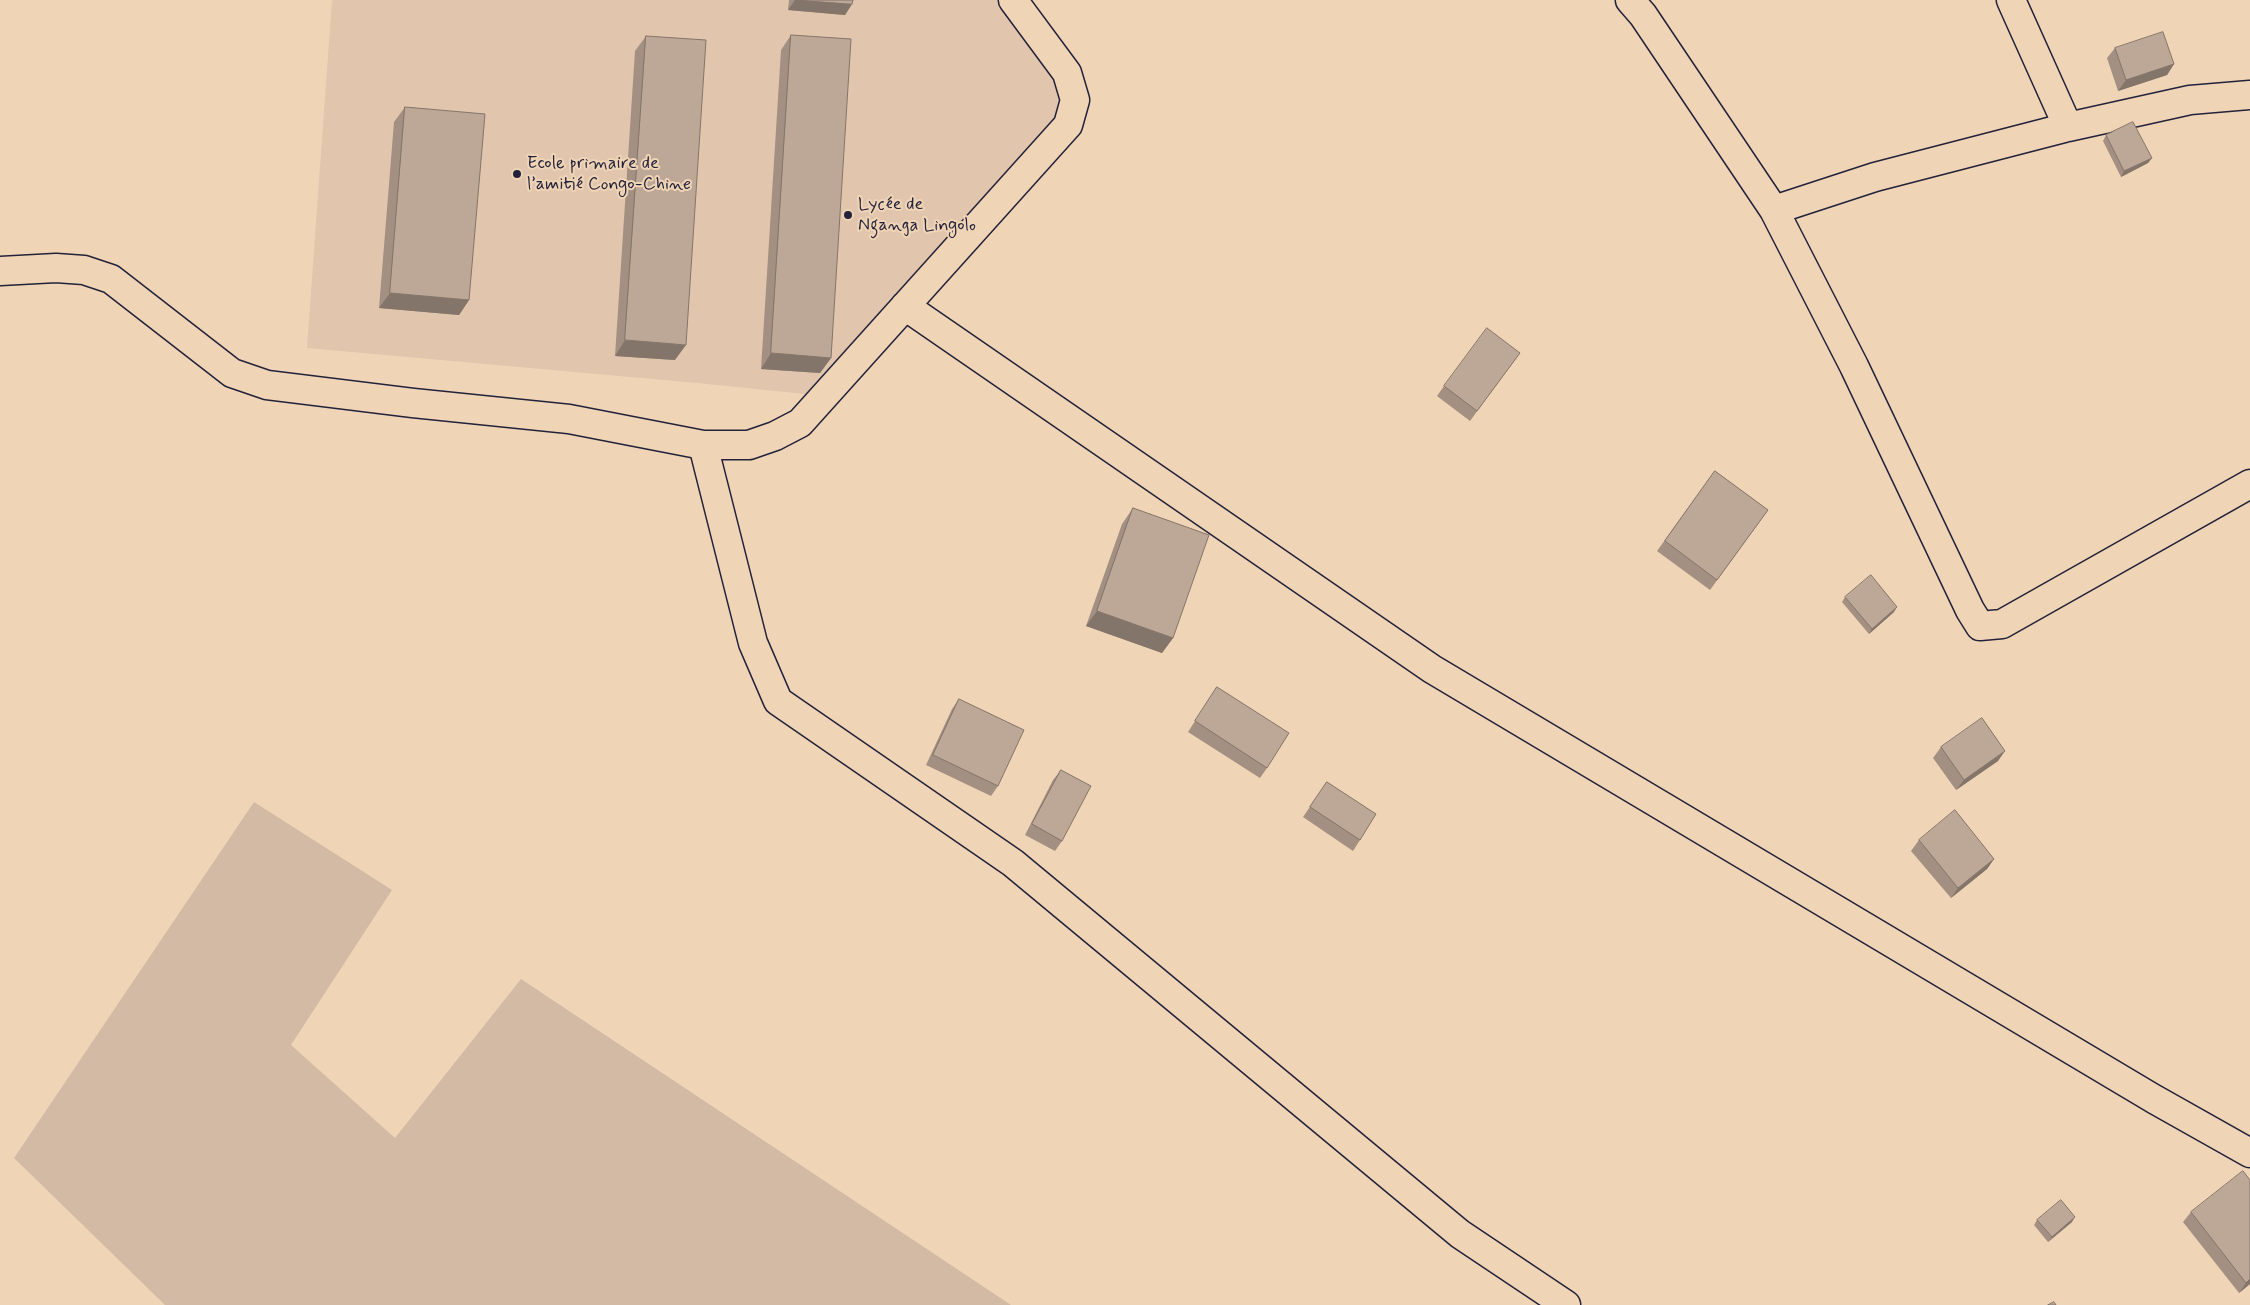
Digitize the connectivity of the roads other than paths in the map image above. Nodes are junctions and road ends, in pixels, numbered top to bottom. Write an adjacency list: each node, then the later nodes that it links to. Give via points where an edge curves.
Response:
1 (1013, 0): 8 (street, via 1068,73 1075,100 1068,125)
2 (1630, 0): 6 (street)
3 (2012, 0): 5 (street)
4 (2250, 95): 5 (street, via 2190,100)
5 (2068, 127): 6 (street, via 1875,177)
6 (1774, 210): 10 (street, via 1980,626 2002,624)
7 (0, 271): 9 (street, via 65,268 111,279 232,373 267,384 568,419)
8 (905, 306): 9 (street, via 800,423 749,446); 11 (street, via 1432,669)
9 (703, 445): 12 (street, via 753,643 778,701 1013,863 1460,1234)
10 (2250, 484)
11 (2250, 1154)
12 (1566, 1305)

